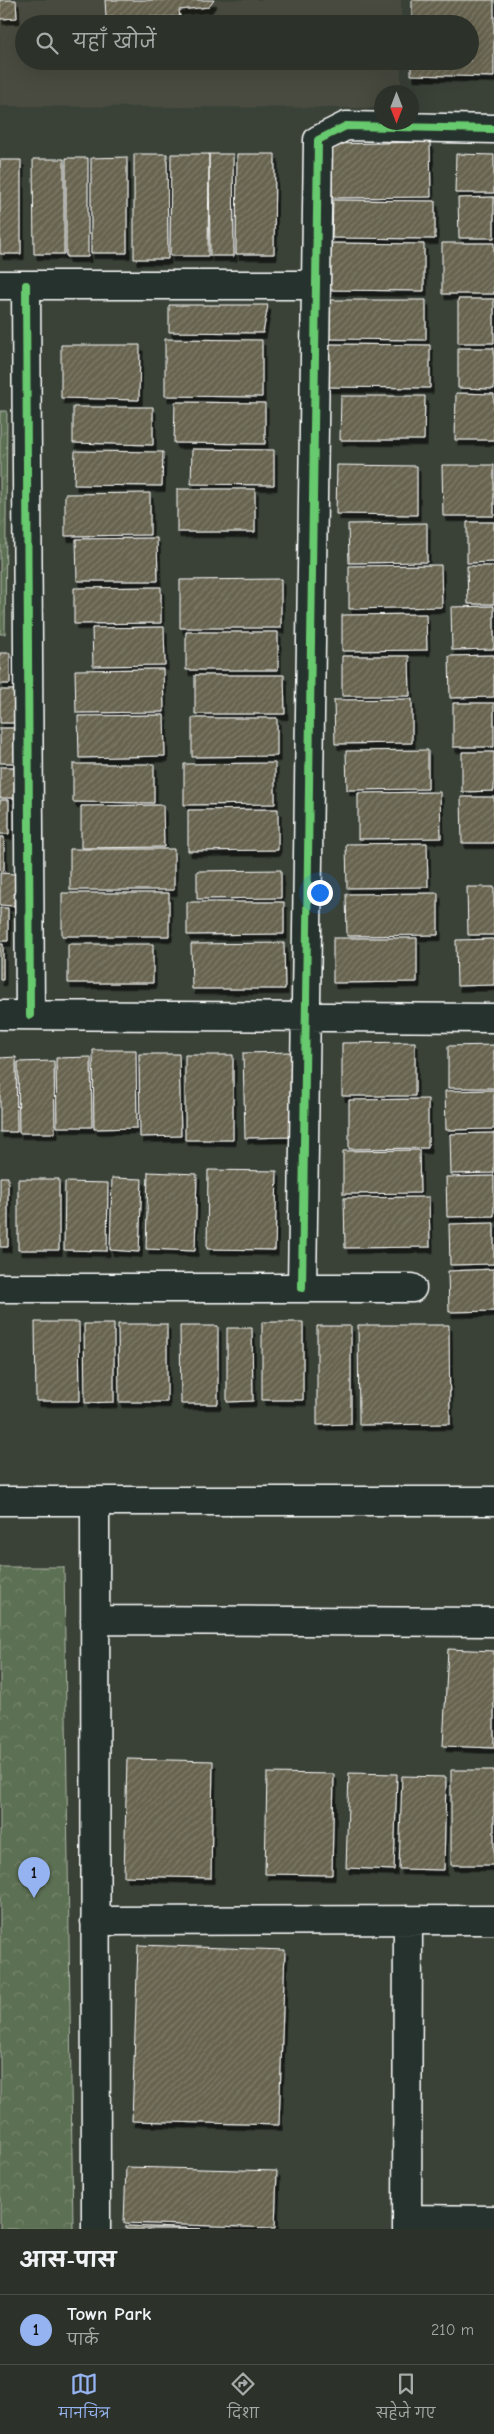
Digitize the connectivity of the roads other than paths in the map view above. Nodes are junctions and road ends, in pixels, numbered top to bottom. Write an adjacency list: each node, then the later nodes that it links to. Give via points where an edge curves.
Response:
1 (494, 129): 3 (street, via 346,126 318,140)
2 (13, 284): 3 (street); 5 (street)
3 (316, 284): 6 (street)
4 (0, 1015): 5 (street)
5 (30, 1015): 6 (street)
6 (306, 1017): 7 (street); 9 (street)
7 (494, 1018)
8 (0, 1288): 9 (street)
9 (302, 1288): 10 (street)
10 (412, 1288)
11 (0, 1501): 12 (street)
12 (95, 1501): 13 (street); 14 (street)
13 (494, 1501)
14 (95, 1620): 15 (street); 18 (street)
15 (494, 1622)
16 (408, 1920): 17 (street); 18 (street); 20 (street)
17 (494, 1920)
18 (95, 1921): 21 (street)
19 (494, 2220): 20 (street)
20 (407, 2224)
21 (96, 2229)

